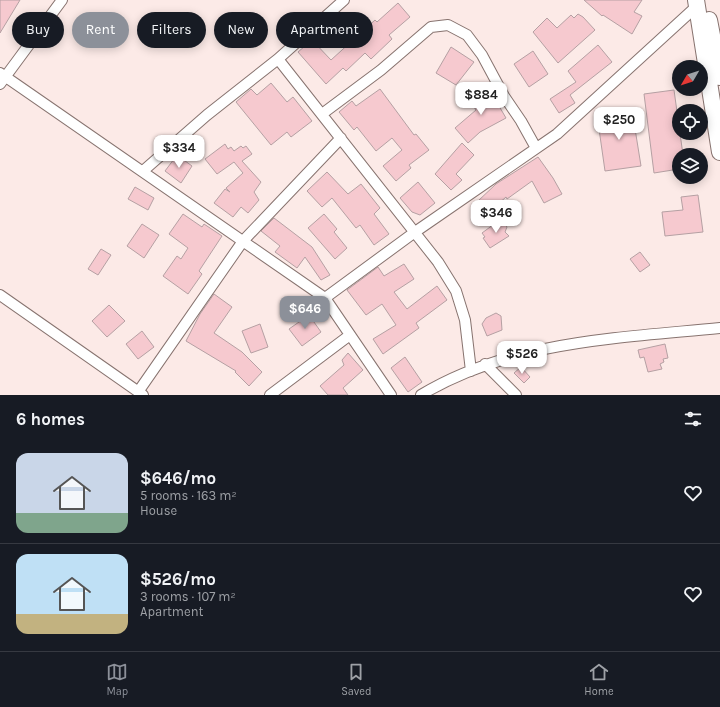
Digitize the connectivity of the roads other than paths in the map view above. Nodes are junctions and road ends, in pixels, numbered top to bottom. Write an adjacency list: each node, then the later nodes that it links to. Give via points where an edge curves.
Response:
1 (62, 0): 6 (street)
2 (344, 0): 5 (street)
3 (700, 2): 4 (main road); 10 (street, via 557,134); 11 (main road)
4 (714, 18): 7 (main road)
5 (278, 59): 8 (street); 12 (street, via 207,115)
6 (2, 77): 12 (street)
7 (720, 77)
8 (322, 114): 9 (street); 10 (street, via 381,70 430,27 448,25 467,35 482,55)
9 (341, 138): 13 (street); 14 (street)
10 (536, 148): 13 (street)
11 (720, 152)
12 (143, 171): 14 (street)
13 (415, 232): 16 (street); 20 (street, via 456,291 465,320)
14 (244, 241): 16 (street); 21 (street)
15 (0, 295): 21 (street)
16 (325, 298): 18 (street)
17 (720, 328): 19 (street, via 562,346)
18 (350, 335): 22 (street); 23 (street)
19 (485, 364): 20 (street); 25 (street)
20 (471, 371): 24 (street)
21 (140, 393)
22 (270, 395)
23 (391, 395)
24 (421, 395)
25 (516, 395)

